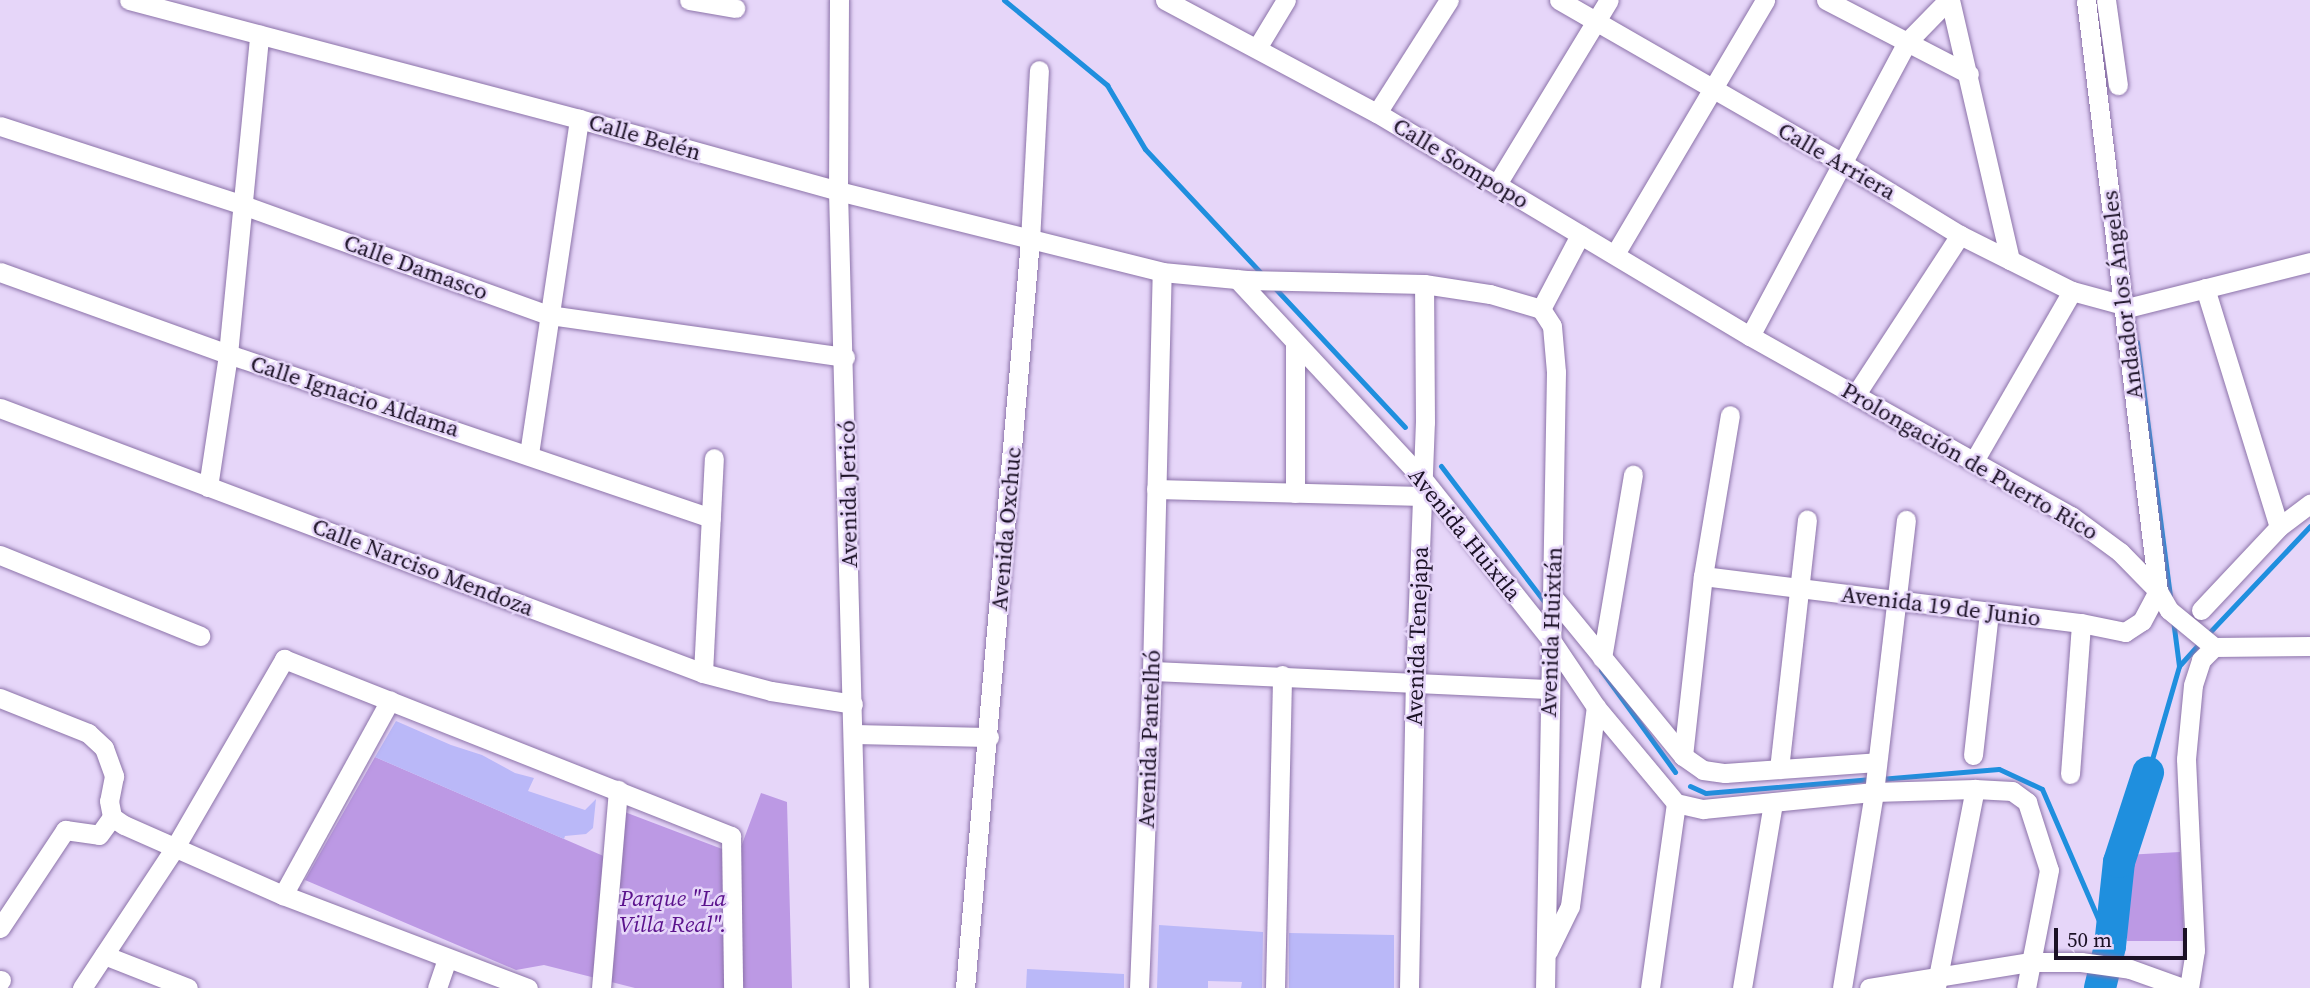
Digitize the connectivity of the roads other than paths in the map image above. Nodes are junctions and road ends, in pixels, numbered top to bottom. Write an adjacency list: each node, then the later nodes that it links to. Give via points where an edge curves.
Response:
1 (129, 0): 16 (street, Calle Belén)
2 (689, 0): 14 (street)
3 (839, 0): 28 (street, Avenida Jericó)
4 (1165, 0): 18 (street, Calle Sompopo)
5 (1286, 0): 18 (street)
6 (1449, 0): 23 (street)
7 (1559, 0): 15 (street, Calle Arriera)
8 (1609, 0): 15 (street)
9 (1765, 0): 22 (street)
10 (1826, 0): 17 (street)
11 (1949, 0): 17 (street); 20 (street)
12 (2086, 0): 42 (street, Andador los Ángeles)
13 (2106, 0): 21 (street)
14 (735, 8)
15 (1595, 22): 22 (street, Calle Arriera); 27 (street)
16 (259, 35): 24 (street, Calle Belén); 29 (street)
17 (1907, 42): 20 (street); 26 (street)
18 (1257, 48): 23 (street, Calle Sompopo)
19 (1039, 70): 32 (street, Avenida Oxchuc)
20 (1969, 74): 34 (street)
21 (2118, 85)
22 (1713, 91): 26 (street, Calle Arriera); 33 (street)
23 (1377, 113): 27 (street, Calle Sompopo)
24 (579, 119): 28 (street, Calle Belén); 44 (street)
25 (0, 126): 29 (street, Calle Damasco)
26 (1844, 164): 31 (street, Calle Arriera); 45 (street)
27 (1497, 184): 30 (street, Calle Sompopo)
28 (838, 191): 32 (street, Calle Belén); 48 (street, Avenida Jericó)
29 (240, 204): 44 (street, Calle Damasco); 47 (street)
30 (1580, 235): 33 (street, Calle Sompopo); 43 (street)
31 (1960, 235): 34 (street, Calle Arriera); 49 (street)
32 (1030, 241): 37 (street, Calle Belén); 89 (street, Avenida Oxchuc)
33 (1615, 254): 45 (street, Calle Sompopo)
34 (2010, 260): 41 (street, Calle Arriera)
35 (2310, 262): 40 (street)
36 (0, 272): 47 (street, Calle Ignacio Aldama)
37 (1162, 272): 38 (street, Calle Belén); 58 (street, Avenida Pantelhó)
38 (1242, 280): 39 (street, Calle Belén); 46 (street, Avenida Huixtla)
39 (1423, 285): 43 (street, Calle Belén, via 1490,295); 57 (street, Avenida Tenejapa)
40 (2205, 288): 42 (street); 64 (street)
41 (2072, 291): 42 (street, Calle Arriera); 54 (street)
42 (2134, 306): 68 (street, Andador los Ángeles)
43 (1541, 310): 69 (street, Avenida Huixtán, via 1552,326 1556,372)
44 (549, 315): 48 (street, Calle Damasco); 52 (street)
45 (1750, 336): 49 (street, Prolongación de Puerto Rico)
46 (1295, 344): 57 (street, Avenida Huixtla); 59 (street)
47 (228, 354): 52 (street, Calle Ignacio Aldama); 56 (street)
48 (845, 357): 86 (street, Avenida Jericó)
49 (1856, 394): 54 (street, Prolongación de Puerto Rico)
50 (0, 408): 56 (street, Calle Narciso Mendoza)
51 (1730, 415): 66 (street)
52 (529, 454): 61 (street, Calle Ignacio Aldama)
53 (714, 458): 61 (street)
54 (1974, 461): 68 (street, Prolongación de Puerto Rico, via 2071,516 2120,552)
55 (1633, 475): 78 (street)
56 (208, 487): 80 (street, Calle Narciso Mendoza)
57 (1423, 488): 59 (street); 75 (street, Avenida Huixtla); 82 (street, Avenida Tenejapa)
58 (1156, 489): 59 (street); 79 (street, Avenida Pantelhó)
59 (1294, 493)
60 (2310, 504): 64 (street)
61 (710, 517): 80 (street)
62 (1807, 520): 67 (street)
63 (1906, 520): 70 (street)
64 (2279, 527): 71 (street)
65 (0, 555): 74 (street)
66 (1703, 576): 67 (street, Avenida 19 de Junio); 90 (street)
67 (1800, 589): 70 (street, Avenida 19 de Junio); 92 (street)
68 (2158, 591): 73 (street, Avenida 19 de Junio, via 2143,621 2125,632); 76 (street, Prolongación de Puerto Rico, via 2169,610)
69 (1553, 597): 75 (street, Avenida Huixtán); 78 (street)
70 (1894, 600): 72 (street, Avenida 19 de Junio); 94 (street)
71 (2202, 610)
72 (1989, 612): 73 (street, Avenida 19 de Junio); 91 (street)
73 (2081, 623): 93 (street)
74 (200, 636)
75 (1551, 640): 83 (street, Avenida Huixtán); 87 (street, Avenida Huixtla)
76 (2211, 645): 77 (street); 126 (street, via 2193,685 2186,759 2195,950)
77 (2310, 646)
78 (1602, 658): 90 (street)
79 (1152, 671): 81 (street); 116 (street, Avenida Pantelhó)
80 (703, 673): 86 (street, Calle Narciso Mendoza, via 771,691)
81 (1282, 675): 82 (street); 117 (street)
82 (1415, 681): 83 (street); 118 (street, Avenida Tenejapa)
83 (1549, 689): 104 (street, Avenida Huixtán)
84 (0, 698): 99 (street, via 88,733 104,748 114,776 109,801)
85 (390, 700): 96 (street); 100 (street, via 284,659); 101 (street)
86 (853, 704): 88 (street, Avenida Jericó)
87 (1596, 707): 97 (street, Avenida Huixtla); 104 (street, via 1570,906)
88 (853, 734): 89 (street); 114 (street, Avenida Jericó)
89 (989, 737): 115 (street, Avenida Oxchuc)
90 (1683, 755): 92 (street, via 1703,770)
91 (1973, 755)
92 (1779, 769): 94 (street)
93 (2070, 774)
94 (1876, 777): 95 (street); 98 (street); 122 (street)
95 (1975, 789): 106 (street, via 2012,791 2027,802 2049,870); 107 (street)
96 (618, 790): 112 (street); 113 (street, via 731,836)
97 (1676, 803): 98 (street, via 1703,809); 120 (street)
98 (1773, 803): 121 (street)
99 (112, 817): 100 (street); 102 (street, via 99,835 65,830)
100 (174, 849): 101 (street); 103 (street)
101 (283, 895): 105 (street)
102 (0, 928)
103 (104, 955): 108 (street); 109 (street)
104 (1545, 958): 119 (street, Avenida Huixtán)
105 (447, 959): 110 (street); 111 (street)
106 (2029, 962): 107 (street); 124 (street); 125 (street, via 2081,962 2130,969)
107 (1936, 982): 123 (street)
108 (82, 988)
109 (188, 988)
110 (437, 988)
111 (527, 988)
112 (601, 988)
113 (733, 988)
114 (859, 988)
115 (965, 988)
116 (1139, 988)
117 (1275, 988)
118 (1409, 988)
119 (1545, 988)
120 (1650, 988)
121 (1742, 988)
122 (1842, 988)
123 (1870, 988)
124 (2026, 988)
125 (2183, 988)
126 (2189, 988)

